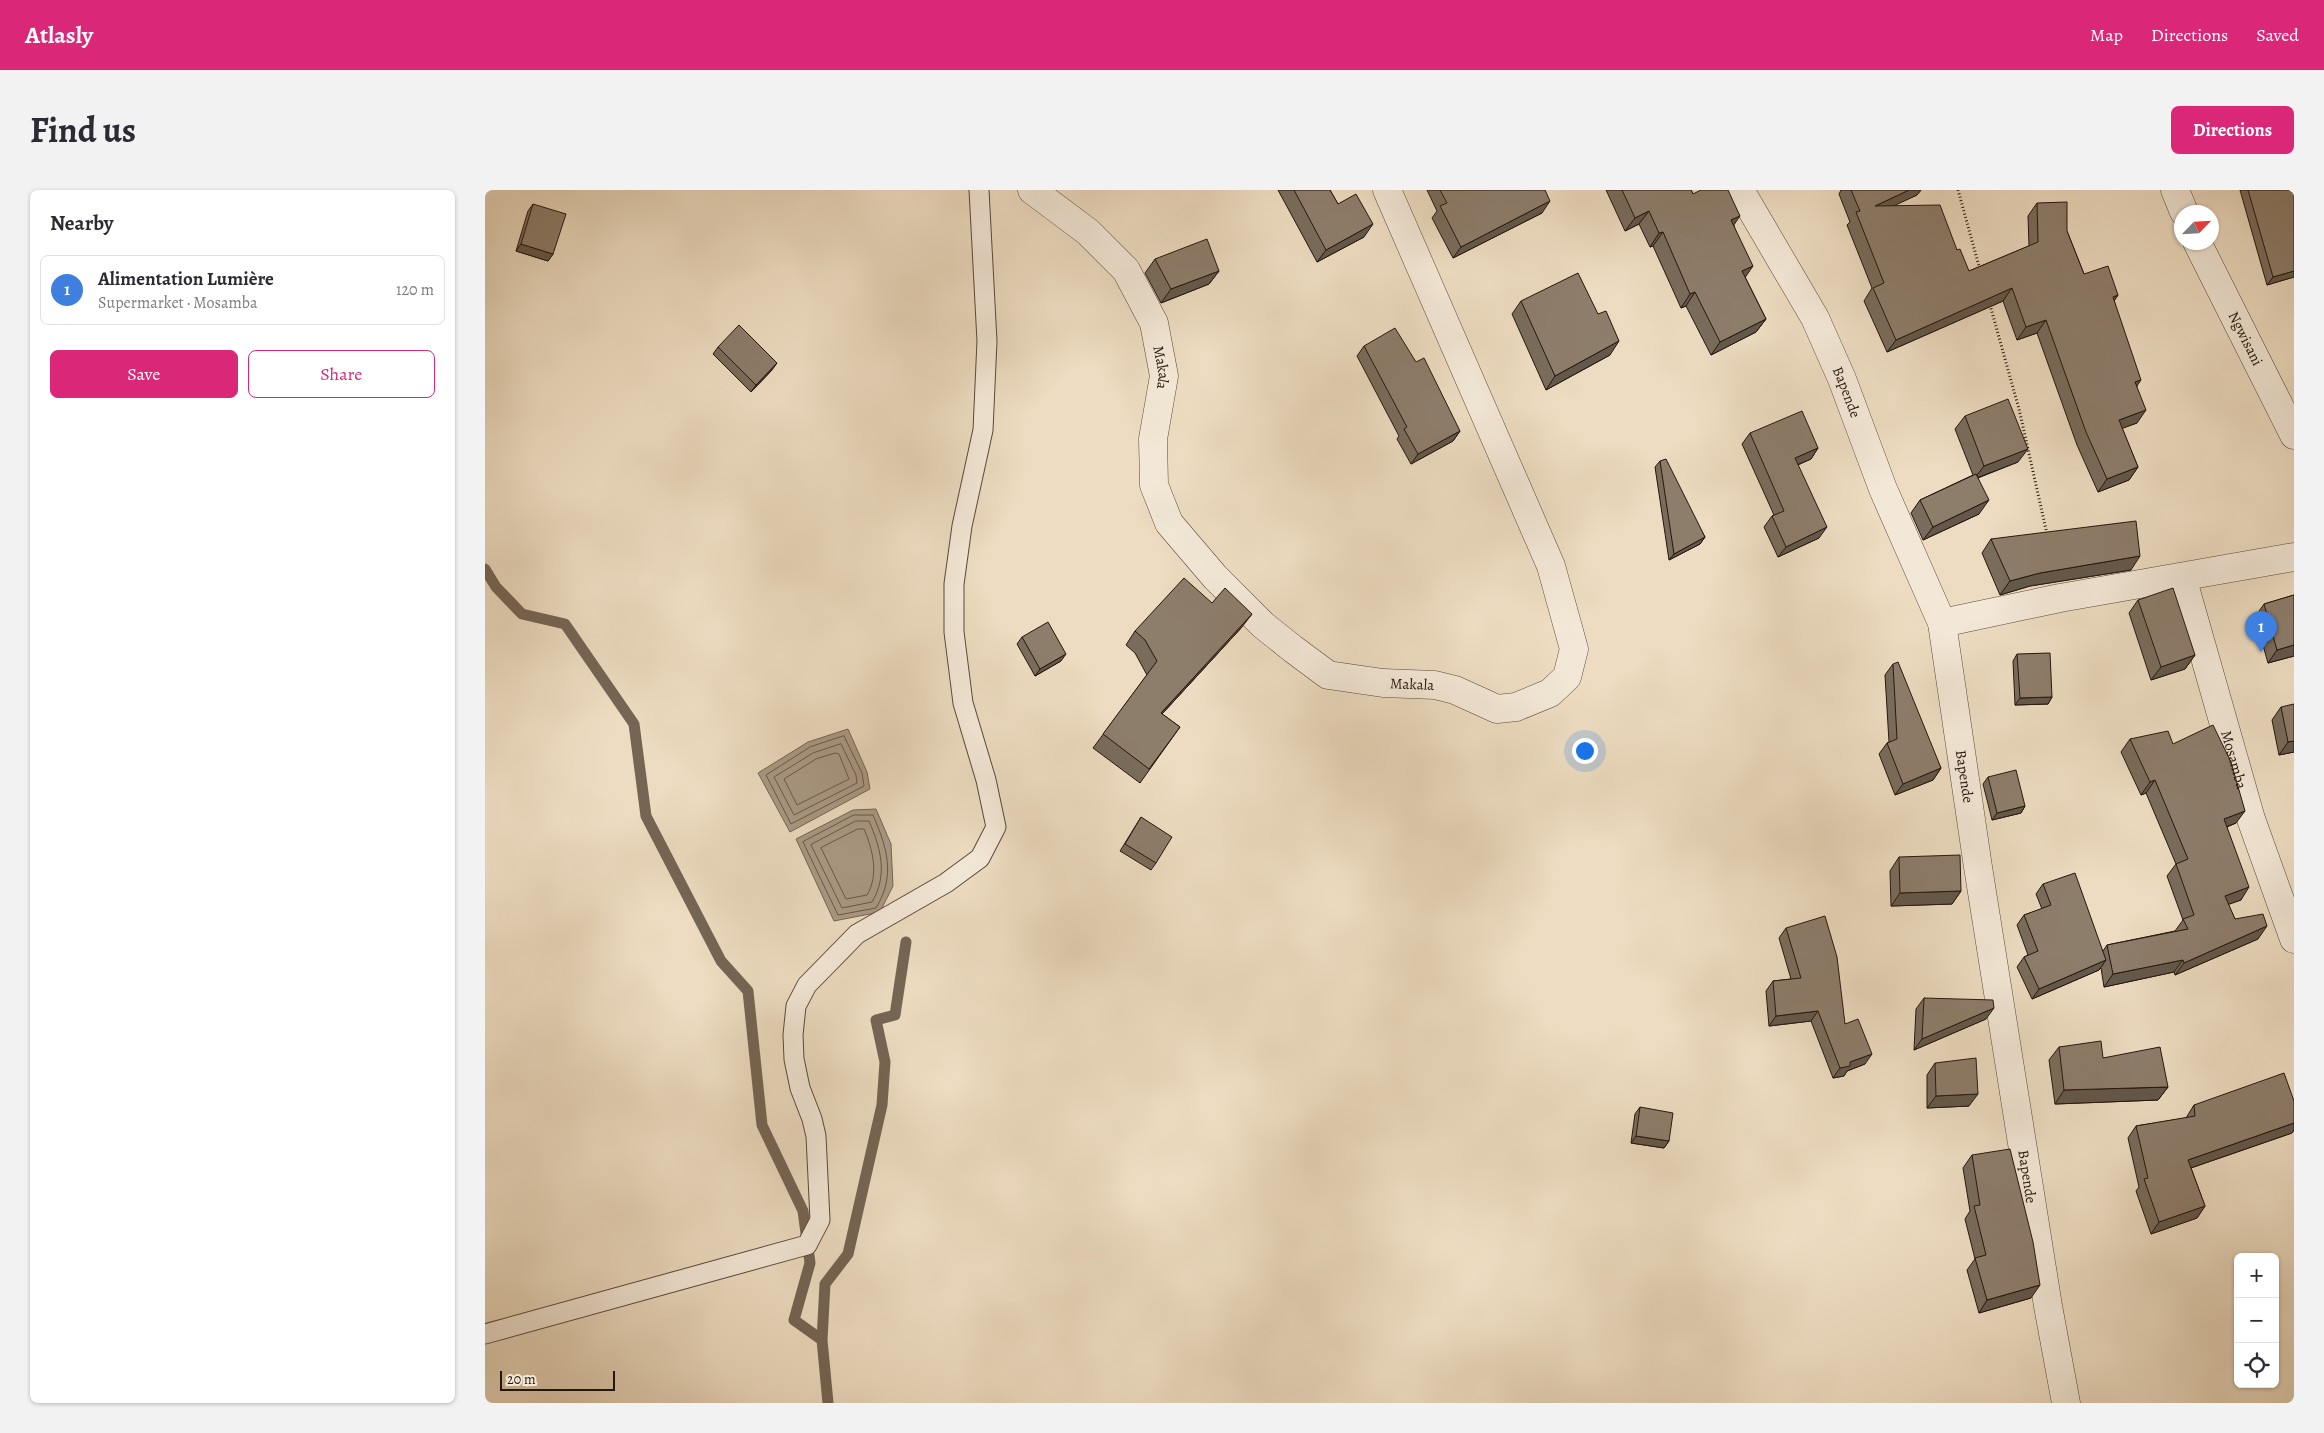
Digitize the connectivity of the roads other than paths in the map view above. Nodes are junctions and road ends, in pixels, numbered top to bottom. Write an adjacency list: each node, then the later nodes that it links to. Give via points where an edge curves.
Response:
1 (979, 190): 13 (lane, via 987,341 983,430 962,526 954,584 954,632 963,702 996,827 990,842 980,858 946,883 857,934 807,986 797,1006 794,1059 816,1136 821,1220 807,1245)
2 (1032, 190): 3 (street, Makala, via 1088,232 1126,270 1154,323 1164,376 1153,439 1154,485 1169,523 1215,577 1263,625 1328,674 1383,683 1435,685 1455,690 1497,709 1516,707 1550,693 1567,677 1574,649 1567,618 1551,566)
3 (1387, 190)
4 (1740, 190): 11 (street, Bapende, via 1815,318 1842,379 1883,489)
5 (2175, 190): 6 (street)
6 (2182, 205)
7 (2201, 250): 8 (street, Ngwisani)
8 (2294, 434)
9 (2294, 557): 10 (street)
10 (2182, 577): 11 (street); 12 (street, Mosamba, via 2251,819)
11 (1942, 623): 14 (street, Bapende, via 2048,1306)
12 (2294, 939)
13 (485, 1334)
14 (2066, 1403)

